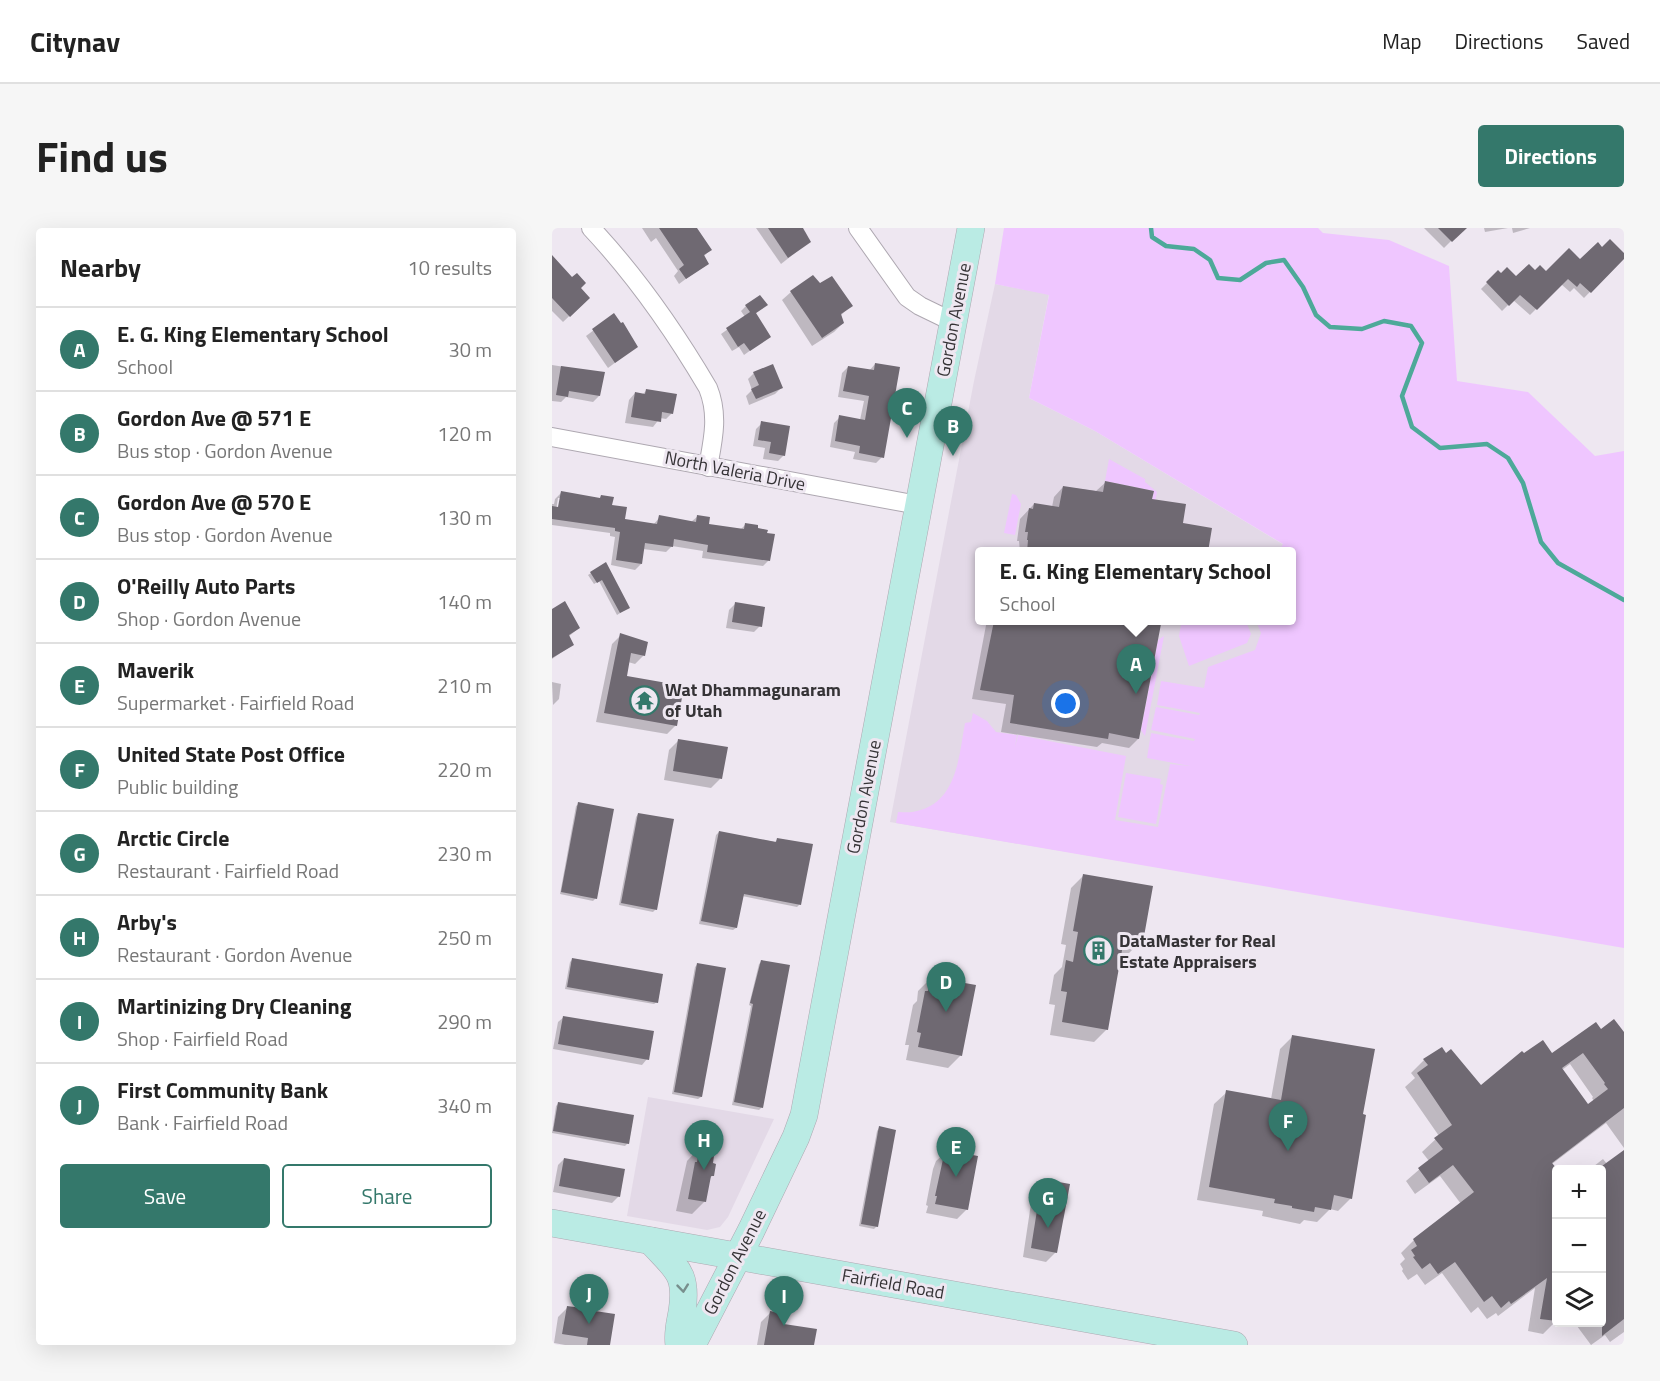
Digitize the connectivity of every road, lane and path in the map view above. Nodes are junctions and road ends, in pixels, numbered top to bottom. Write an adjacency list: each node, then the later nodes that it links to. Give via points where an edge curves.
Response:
1 (591, 228): 6 (street, via 638,285 708,388 715,425)
2 (858, 228): 4 (street, via 908,297)
3 (971, 228): 4 (main road, Gordon Avenue)
4 (954, 322): 7 (main road, Gordon Avenue)
5 (552, 437): 6 (street, North Valeria Drive)
6 (708, 466): 7 (street, North Valeria Drive)
7 (918, 505): 10 (main road, Gordon Avenue, via 804,1115)
8 (552, 1223): 9 (main road, Fairfield Road)
9 (651, 1241): 10 (main road, Fairfield Road); 11 (main road, one-way to 11, via 684,1282)
10 (739, 1257): 12 (main road, Gordon Avenue); 13 (main road, Fairfield Road)
11 (680, 1345)
12 (692, 1345)
13 (1234, 1345)

